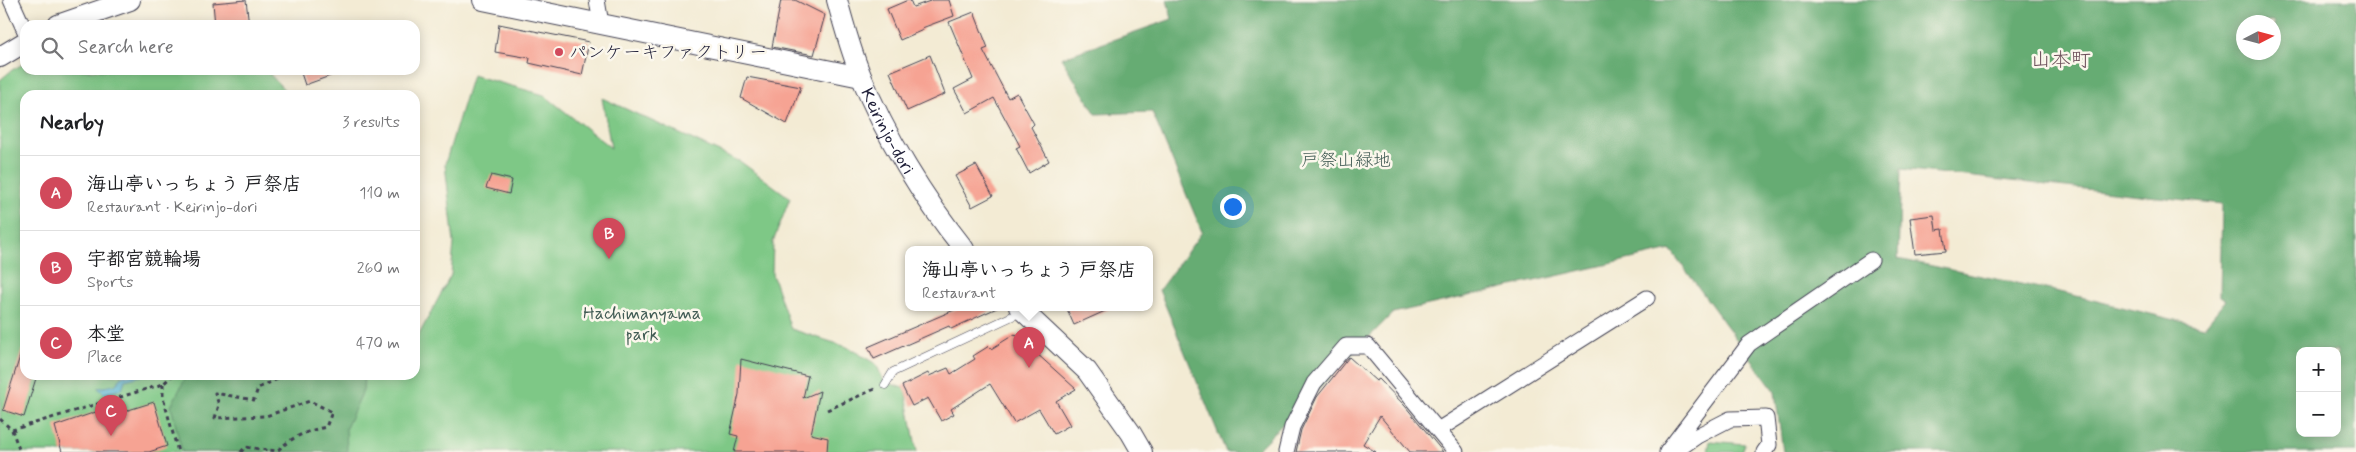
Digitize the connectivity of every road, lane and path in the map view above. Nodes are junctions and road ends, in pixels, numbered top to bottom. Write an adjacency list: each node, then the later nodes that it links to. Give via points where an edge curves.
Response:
1 (11, 0): 6 (street)
2 (130, 0): 7 (street)
3 (483, 0): 8 (street)
4 (596, 0): 8 (street)
5 (837, 0): 11 (street, Keirinjo-dori)
6 (20, 20)
7 (72, 20)
8 (601, 24): 11 (street)
9 (20, 45): 10 (street)
10 (0, 57)
11 (861, 77): 12 (street, Keirinjo-dori, via 906,164)
12 (962, 246)
13 (1871, 260): 31 (street, via 1749,344)
14 (1647, 298): 24 (street)
15 (1017, 311): 20 (lane, via 893,372)
16 (1023, 311): 28 (street, via 1087,372)
17 (167, 380): 19 (path)
18 (275, 380): 27 (path, via 258,388 254,400 214,393 219,405 215,418 266,416 310,401 332,412 326,427 305,432 277,451 245,447)
19 (163, 384): 23 (path); 26 (path, via 163,397)
20 (885, 384): 21 (path)
21 (827, 410)
22 (0, 419): 23 (path)
23 (12, 430): 25 (path)
24 (1438, 430): 29 (street, via 1368,346 1346,346 1314,383 1292,428); 30 (street)
25 (20, 452)
26 (178, 452)
27 (241, 452)
28 (1142, 452)
29 (1286, 452)
30 (1456, 452)
31 (1667, 452)
32 (1674, 452): 33 (street, via 1730,419 1766,418 1769,444)
33 (1764, 452)

